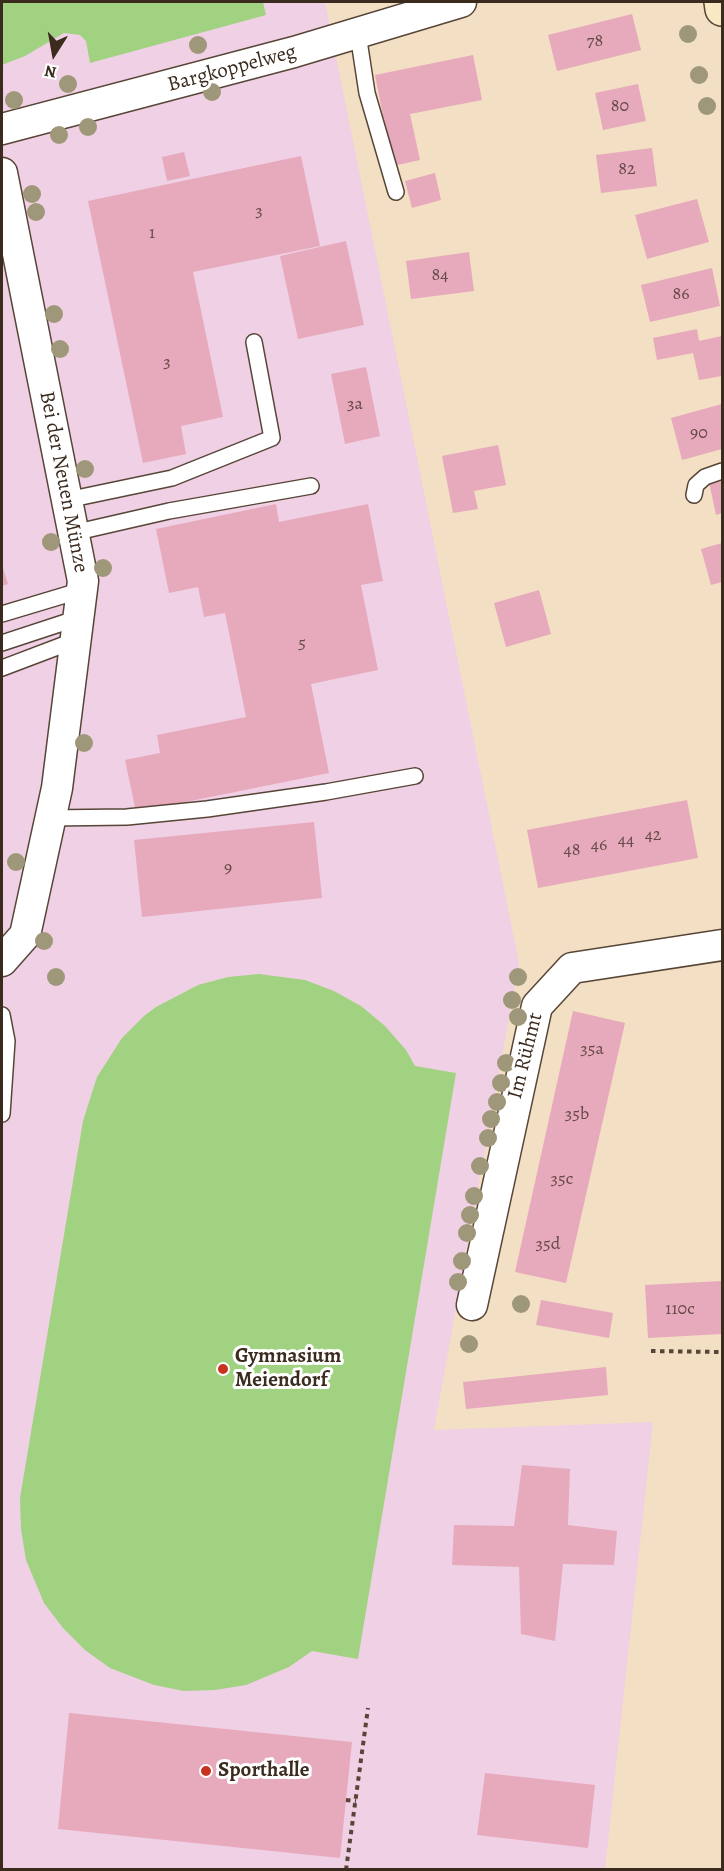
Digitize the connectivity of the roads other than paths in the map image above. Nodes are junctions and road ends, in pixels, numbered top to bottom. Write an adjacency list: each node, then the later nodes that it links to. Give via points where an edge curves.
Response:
1 (461, 2): 4 (street, Bargkoppelweg)
2 (721, 2): 3 (main road)
3 (723, 9)
4 (358, 34): 5 (street, Bargkoppelweg); 7 (lane, via 367,93)
5 (2, 129)
6 (2, 173): 12 (street, Bei der Neuen Münze)
7 (396, 192)
8 (254, 342): 12 (lane, via 272,438 172,478)
9 (723, 471): 11 (lane, via 705,477 696,485)
10 (311, 486): 13 (lane)
11 (694, 495)
12 (67, 500): 13 (street, Bei der Neuen Münze)
13 (73, 533): 15 (street, Bei der Neuen Münze, via 83,581)
14 (2, 615): 15 (lane)
15 (79, 616): 16 (lane); 17 (lane); 19 (street, Bei der Neuen Münze)
16 (2, 643)
17 (2, 668)
18 (415, 776): 19 (lane, via 127,818)
19 (50, 818): 21 (street, Bei der Neuen Münze, via 25,935)
20 (723, 945): 24 (street, Im Rühmt, via 572,968 537,1006)
21 (2, 961)
22 (2, 1015): 23 (lane, via 7,1041)
23 (2, 1114)
24 (472, 1305)

